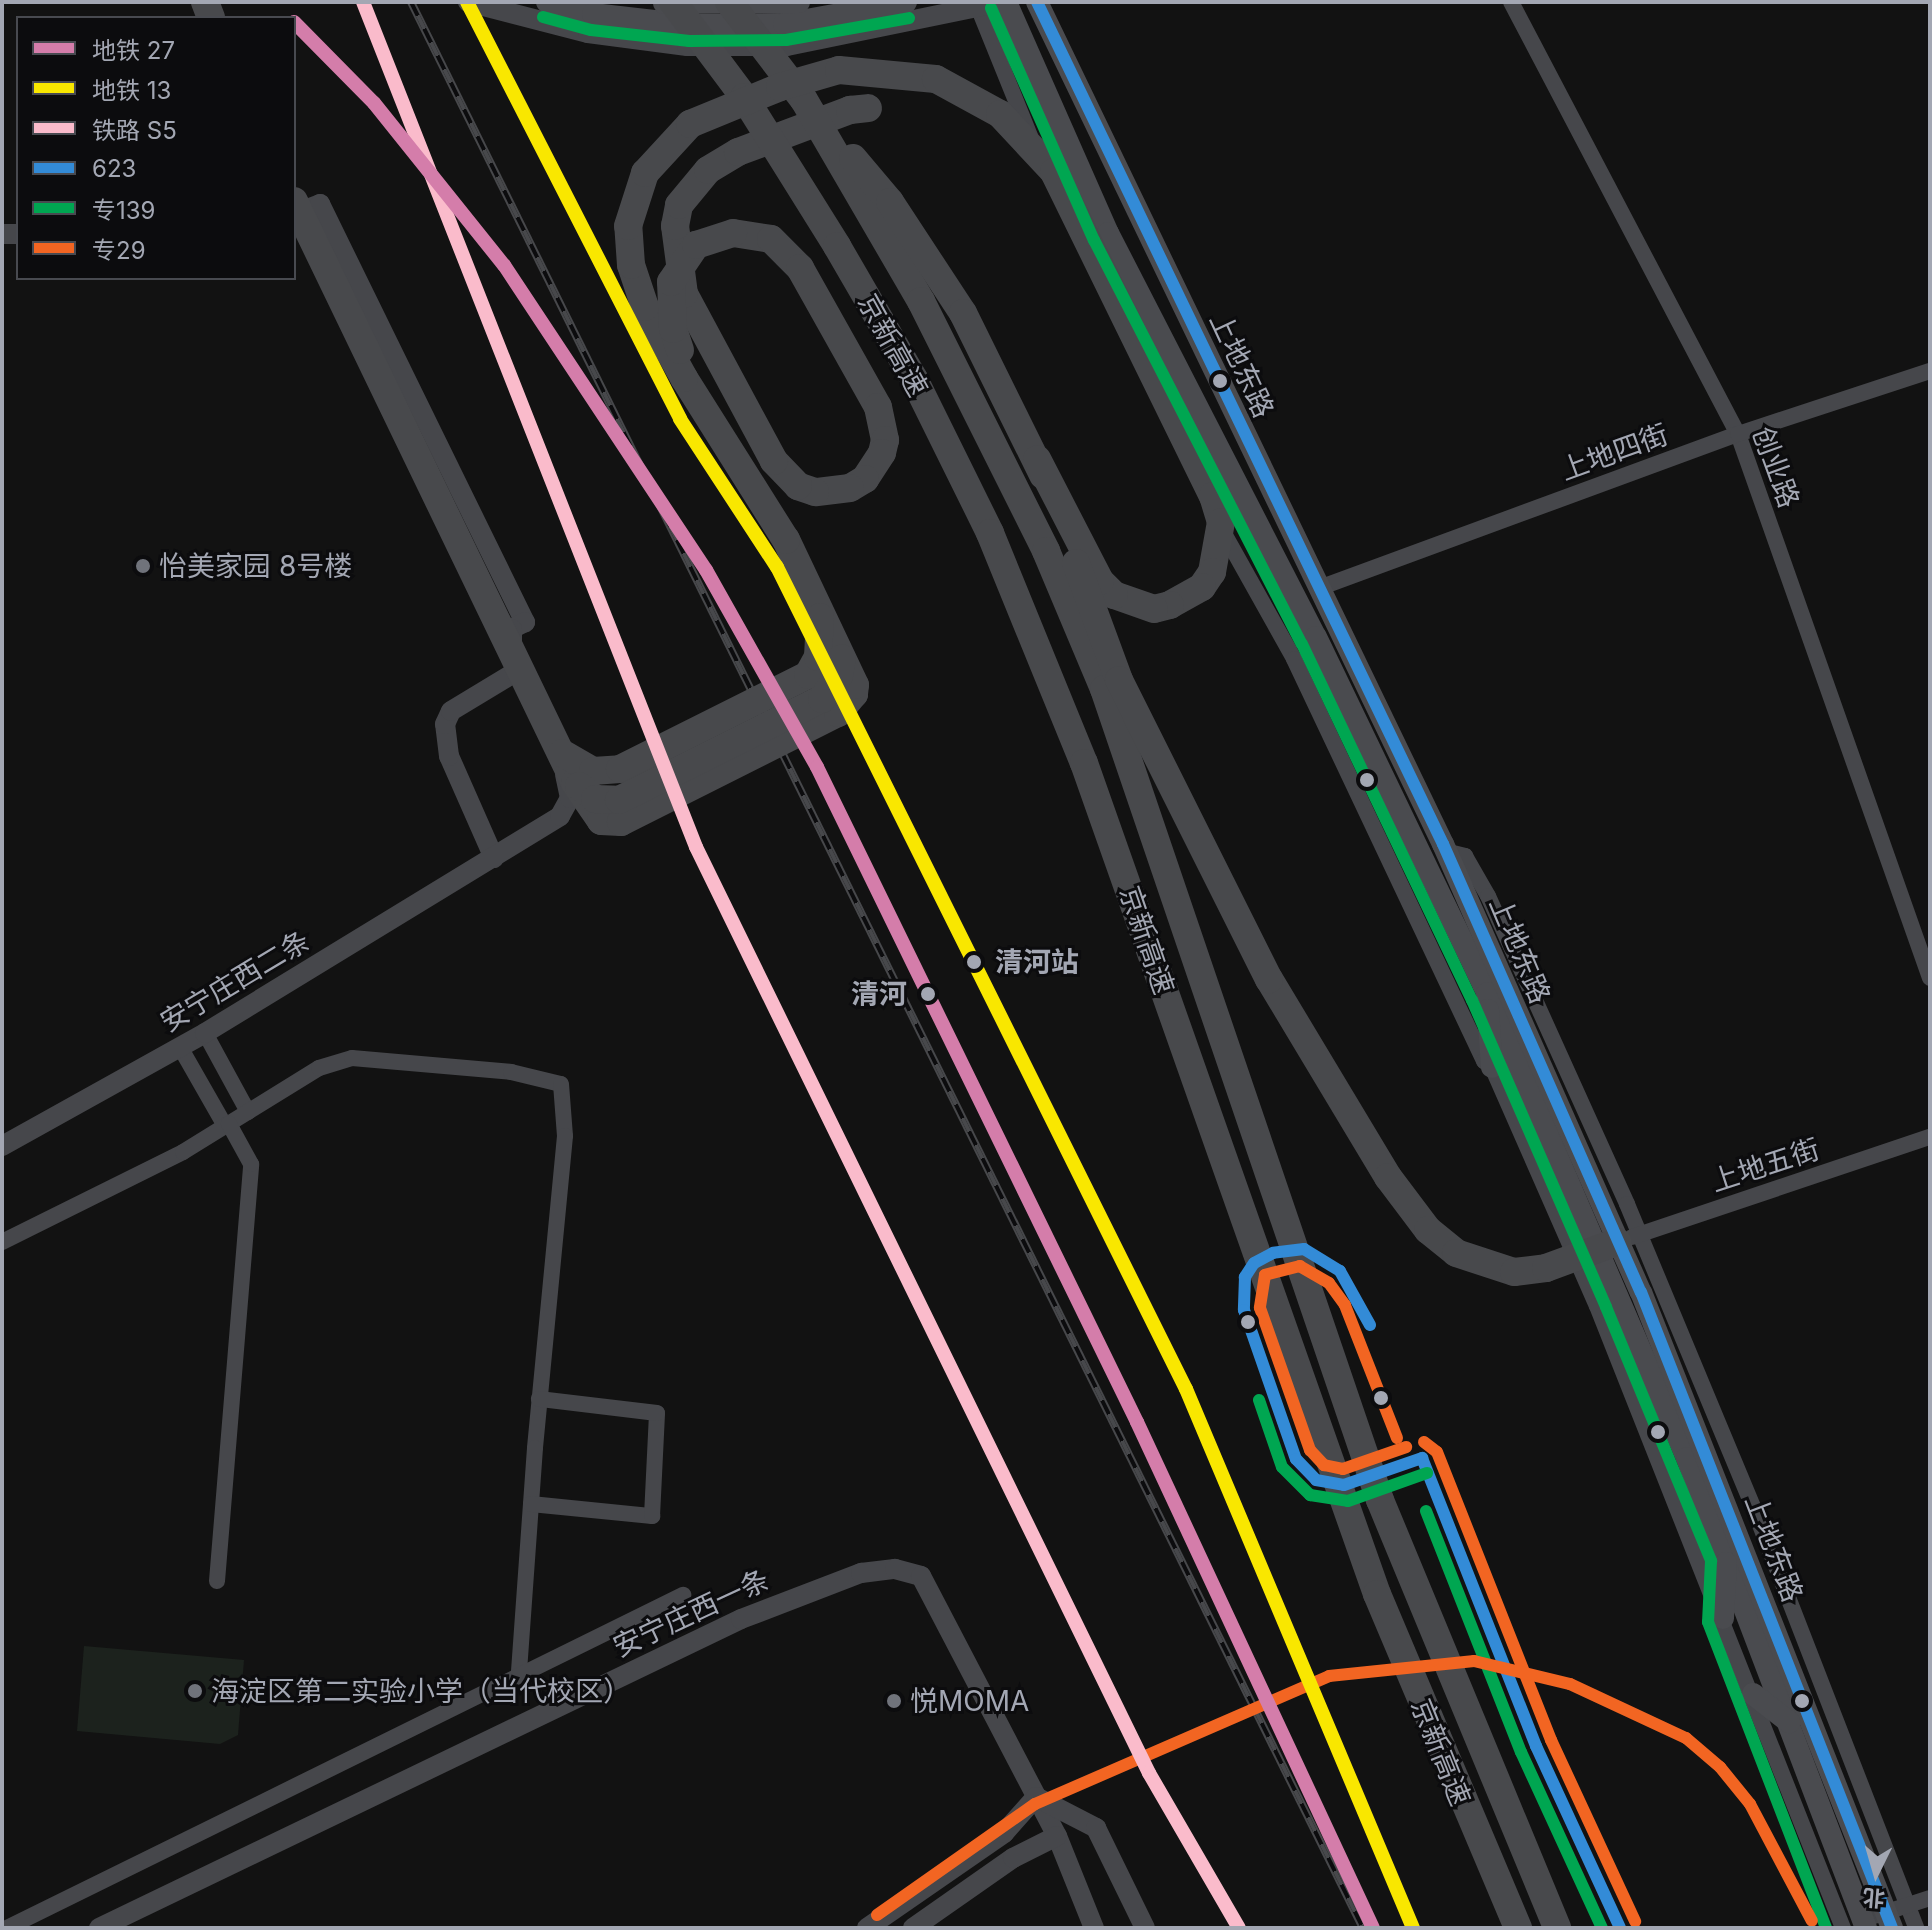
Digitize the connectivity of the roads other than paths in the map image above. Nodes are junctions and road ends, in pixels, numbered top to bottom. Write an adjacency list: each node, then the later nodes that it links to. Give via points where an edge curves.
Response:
1 (468, 2): 10 (street, via 588,33 687,46 787,46)
2 (547, 2): 7 (main road, via 593,14 689,25 784,24)
3 (660, 2): 6 (main road)
4 (673, 2): 56 (highway, 京新高速, bridge, via 744,97 837,246 914,379 996,547 1084,763 1377,1594)
5 (729, 2): 12 (highway, 京新高速, bridge)
6 (799, 2)
7 (906, 2)
8 (1004, 2): 10 (street); 25 (main road, 上地东路, via 1108,233 1316,637)
9 (1511, 2): 17 (street, 创业路)
10 (978, 7): 28 (street, via 1074,234 1249,583 1294,659 1477,1047)
11 (1041, 10): 19 (main road, 上地东路)
12 (804, 100): 18 (highway, bridge, via 890,202 963,313); 48 (highway, 京新高速, bridge, via 971,391 1104,689 1380,1500)
13 (868, 108): 16 (highway, bridge, via 738,152 708,170 679,205 675,226 684,294 774,461 798,486 815,492 850,488 865,479 882,453 885,440 878,407 800,268 771,239 733,233 696,245 671,282 669,301 688,372)
14 (307, 202): 21 (street, via 525,622 512,629); 22 (highway, bridge)
15 (1930, 371): 17 (street, 上地四街)
16 (716, 427): 18 (highway, bridge, via 645,307 631,265 628,226 645,173 690,124 780,87 839,70 936,79 1000,114 1054,172 1213,496 1221,522 1212,572 1202,587 1154,609 1114,595 1100,581); 20 (highway, bridge, via 786,540)
17 (1738, 434): 19 (street, 上地四街); 24 (street, 创业路)
18 (1037, 459): 34 (highway, bridge, via 1119,680 1269,979 1388,1177 1428,1230 1456,1253 1514,1272)
19 (1319, 588): 34 (main road, 上地东路, via 1445,851)
20 (820, 613): 22 (highway, bridge, via 818,657 808,675 620,769 593,771); 22 (highway, bridge, via 854,694 838,713 621,822 601,821)
21 (512, 674): 23 (street, via 451,711 445,724 449,756); 23 (street, 安宁庄西二条, via 567,780 570,798 560,816)
22 (562, 753)
23 (494, 858): 26 (street, 安宁庄西二条)
24 (1930, 978)
25 (1487, 993): 28 (main road); 34 (main road, 上地东路)
26 (205, 1033): 27 (street, 安宁庄西二条); 29 (street)
27 (180, 1047): 30 (street); 32 (street, 安宁庄西二条)
28 (1492, 1067): 34 (street)
29 (248, 1112): 30 (street); 35 (street, via 319,1068 352,1058 511,1072 561,1084 565,1136)
30 (227, 1125): 33 (street); 38 (street, via 251,1164)
31 (1930, 1137): 34 (street, 上地五街)
32 (2, 1146)
33 (2, 1242)
34 (1607, 1246): 37 (main road, 上地东路); 40 (street); 47 (main road, 上地东路)
35 (539, 1399): 36 (street); 36 (street, via 657,1413 652,1516)
36 (531, 1504): 41 (street)
37 (1727, 1558): 40 (main road); 43 (main road, 上地东路)
38 (217, 1581)
39 (683, 1595): 41 (street)
40 (1723, 1618): 42 (street)
41 (519, 1673): 50 (street)
42 (1753, 1694): 43 (main road); 49 (street)
43 (1789, 1723): 49 (main road, 上地东路)
44 (1036, 1797): 45 (street, 安宁庄西一条); 51 (street, 安宁庄西一条, via 921,1576 895,1569 861,1573 741,1619); 52 (street, via 1004,1833); 55 (street, via 1096,1828)
45 (1057, 1836): 53 (street, via 1013,1858); 54 (street, 安宁庄西一条)
46 (1930, 1898): 47 (street)
47 (1895, 1915): 49 (street); 57 (street)
48 (1556, 1925)
49 (1857, 1925)
50 (7, 1928)
51 (99, 1928)
52 (867, 1928)
53 (913, 1928)
54 (1094, 1928)
55 (1145, 1928)
56 (1518, 1928)
57 (1916, 1928)

